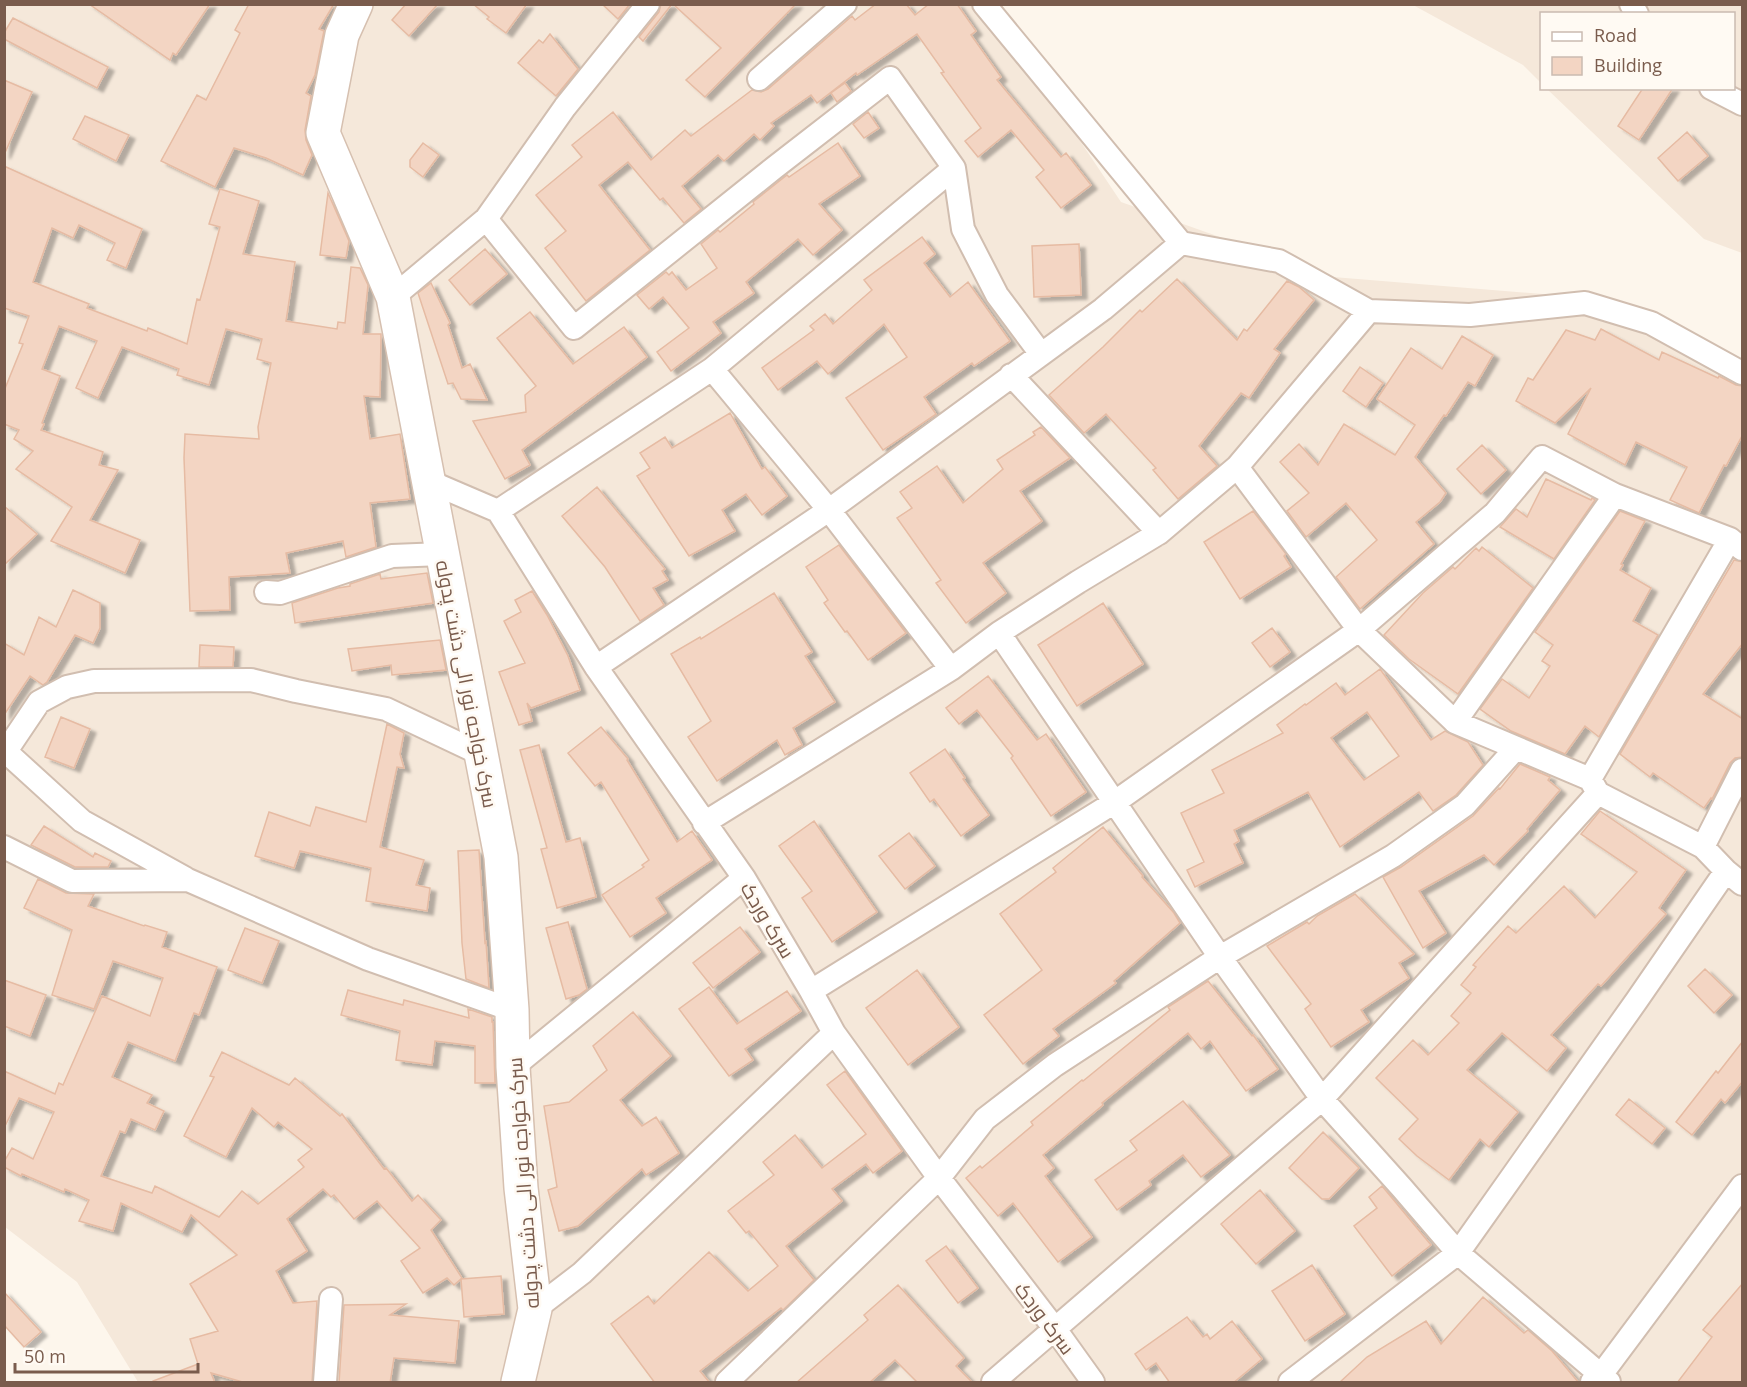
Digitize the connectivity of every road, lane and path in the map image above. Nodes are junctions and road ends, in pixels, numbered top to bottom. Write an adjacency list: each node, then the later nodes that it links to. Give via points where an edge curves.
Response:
1 (356, 4): 11 (main road, سرک خواجه نور الی دشت پدوله, via 342,35 323,133)
2 (648, 4): 9 (street, via 565,107)
3 (845, 4): 5 (street)
4 (984, 4): 10 (street)
5 (759, 79)
6 (1715, 90): 7 (street)
7 (1743, 104)
8 (954, 168): 9 (street, via 890,78 574,328); 13 (street, via 963,229 997,295); 14 (street)
9 (486, 219): 11 (street)
10 (1181, 243): 12 (street, via 1279,261); 13 (street, via 1103,309)
11 (393, 297): 18 (main road, سرک خواجه نور الی دشت پدوله)
12 (1368, 311): 15 (street, via 1470,315 1585,303 1651,323); 17 (street)
13 (1041, 354): 16 (street)
14 (712, 369): 20 (street); 21 (street)
15 (1743, 372)
16 (1011, 375): 20 (street); 22 (street)
17 (1237, 467): 22 (street); 26 (street)
18 (428, 481): 21 (street); 24 (main road, سرک خواجه نور الی دشت پدوله)
19 (1615, 495): 23 (street); 26 (street, via 1542,457 1495,513); 30 (street)
20 (829, 510): 28 (street); 29 (street)
21 (498, 512): 28 (street, سرک وردک)
22 (1159, 533): 27 (street)
23 (1736, 544): 35 (street)
24 (442, 554): 25 (street, via 392,556 280,592); 33 (main road, سرک خواجه نور الی دشت پدوله)
25 (266, 592)
26 (1359, 630): 30 (street); 36 (street)
27 (999, 633): 29 (street); 36 (street)
28 (596, 667): 37 (street, سرک وردک)
29 (951, 669): 37 (street)
30 (1455, 722): 31 (street)
31 (1516, 748): 35 (street); 43 (street, via 1465,805 1393,856)
32 (5, 750): 33 (street, via 39,702 67,687 93,681 251,680 386,709); 42 (street, via 82,820)
33 (481, 754): 45 (main road, سرک خواجه نور الی دشت پدوله, via 501,857)
34 (1743, 770): 39 (street)
35 (1594, 786): 39 (street); 48 (street)
36 (1115, 802): 43 (street); 44 (street)
37 (704, 824): 40 (street, سرک وردک)
38 (4, 846): 42 (street, via 72,881)
39 (1703, 848): 41 (street)
40 (744, 878): 44 (street, سرک وردک); 47 (street)
41 (1734, 878): 51 (street, via 1637,1000)
42 (188, 880): 45 (street, via 368,959)
43 (1220, 957): 48 (street); 49 (street, via 1055,1065 985,1119)
44 (811, 991): 46 (street, سرک وردک)
45 (512, 1011): 47 (main road, سرک خواجه نور الی دشت پدوله)
46 (834, 1033): 49 (street, سرک وردک); 53 (street, via 582,1273)
47 (513, 1067): 53 (main road, سرک خواجه نور الی دشت پدوله)
48 (1322, 1099): 51 (street); 54 (street)
49 (939, 1178): 54 (street, سرک وردک); 58 (street)
50 (1743, 1186): 55 (street)
51 (1458, 1253): 55 (street); 61 (street)
52 (331, 1299): 56 (street)
53 (535, 1309): 57 (main road, سرک خواجه نور الی دشت پدوله)
54 (1055, 1329): 59 (street); 60 (street, سرک وردک)
55 (1601, 1380)
56 (325, 1383)
57 (518, 1383)
58 (727, 1383)
59 (993, 1383)
60 (1092, 1383)
61 (1290, 1383)

